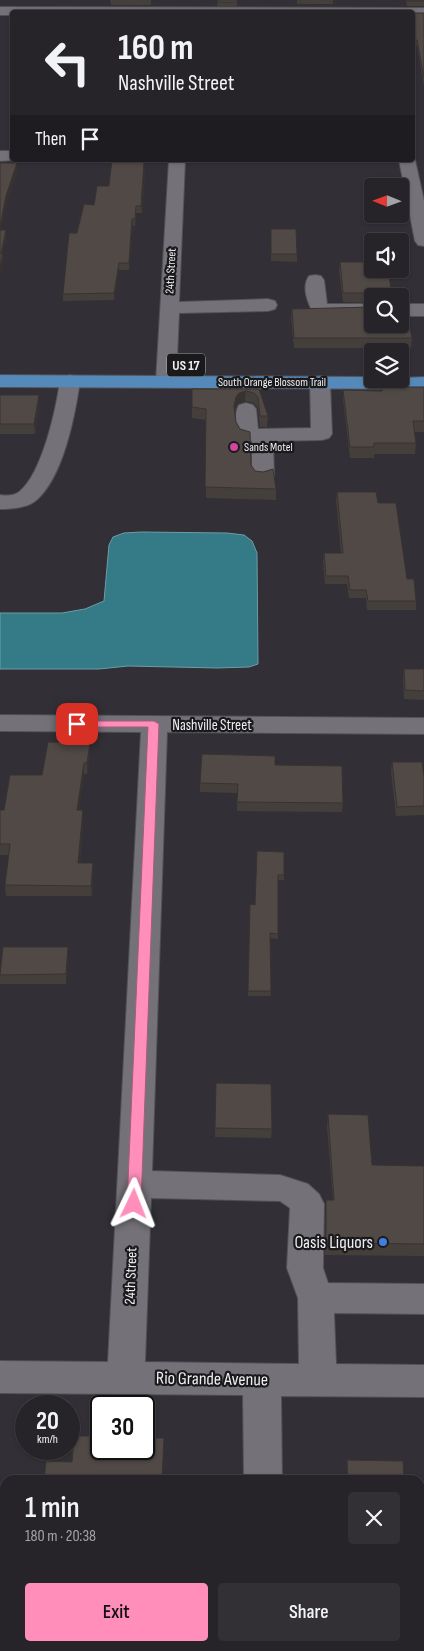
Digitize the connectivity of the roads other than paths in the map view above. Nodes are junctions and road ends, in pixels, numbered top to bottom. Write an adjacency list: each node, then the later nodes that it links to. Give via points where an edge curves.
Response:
1 (181, 8): 2 (street); 3 (street)
2 (60, 10)
3 (278, 10)
4 (177, 162): 9 (street, 24th Street)
5 (407, 162): 6 (street)
6 (424, 241)
7 (315, 280): 10 (street, via 316,301 321,310)
8 (268, 305): 9 (street)
9 (170, 308): 17 (street, 24th Street)
10 (364, 310)
11 (409, 310): 12 (street)
12 (424, 310)
13 (0, 364): 17 (main road, South Orange Blossom Trail / US 17)
14 (364, 366): 17 (main road, South Orange Blossom Trail / US 17)
15 (409, 366): 16 (main road)
16 (424, 366)
17 (166, 373): 19 (main road, South Orange Blossom Trail / US 17); 22 (main road, South Orange Blossom Trail / US 17)
18 (0, 381): 19 (main road, South Orange Blossom Trail / US 17)
19 (70, 381): 25 (street, via 60,429 39,485 26,497 12,503)
20 (320, 382): 21 (main road, South Orange Blossom Trail / US 17); 22 (main road, South Orange Blossom Trail / US 17); 23 (street, via 322,434)
21 (424, 383)
22 (245, 397): 23 (street, via 248,435)
23 (262, 435): 24 (street)
24 (263, 475)
25 (0, 502)
26 (0, 723): 27 (street, Nashville Street)
27 (154, 724): 28 (street, Nashville Street); 29 (street, 24th Street)
28 (424, 726)
29 (135, 1184): 30 (street, via 280,1188 296,1193 307,1204 306,1268); 33 (street, 24th Street)
30 (316, 1298): 31 (street); 35 (street)
31 (424, 1298)
32 (0, 1377): 33 (street, Rio Grande Avenue)
33 (126, 1378): 34 (street, Rio Grande Avenue)
34 (262, 1380): 35 (street, Rio Grande Avenue); 37 (street)
35 (318, 1380): 36 (street, Rio Grande Avenue)
36 (424, 1381)
37 (263, 1475)

